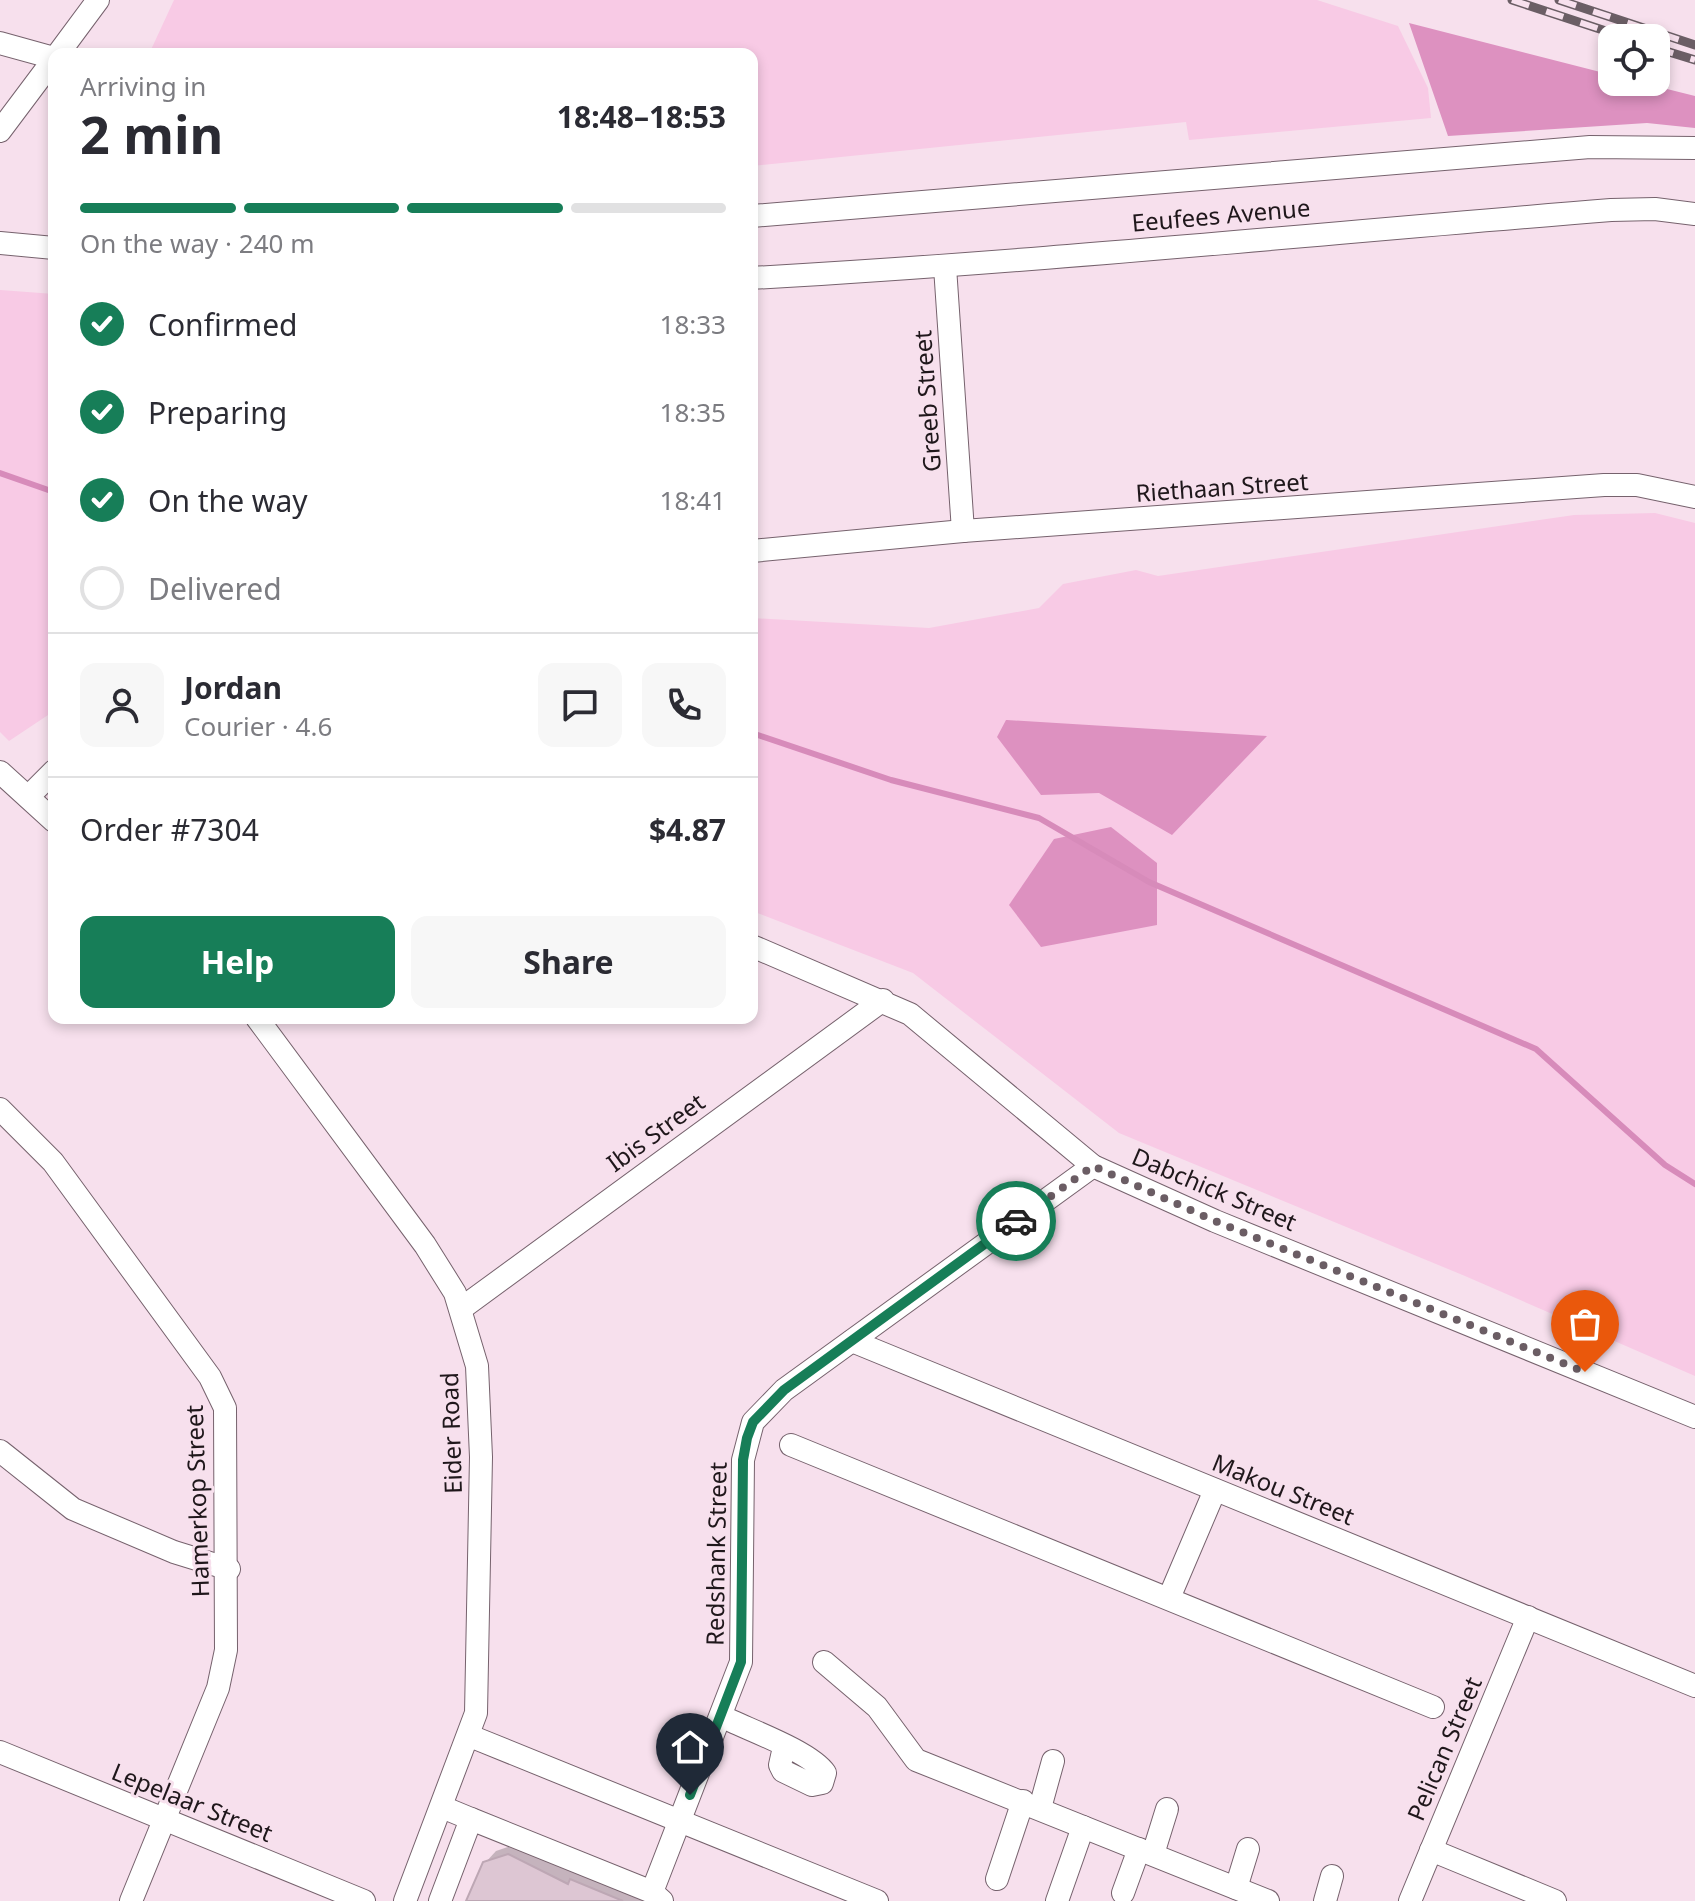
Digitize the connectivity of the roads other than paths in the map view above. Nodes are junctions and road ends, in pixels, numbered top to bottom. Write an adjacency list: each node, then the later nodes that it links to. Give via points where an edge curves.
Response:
1 (98, 0): 3 (street)
2 (0, 43): 4 (street)
3 (62, 48)
4 (48, 55)
5 (48, 66): 6 (street)
6 (0, 131)
7 (1695, 148): 9 (street, Eeufees Avenue, via 1590,147)
8 (1695, 214): 12 (street, Eeufees Avenue, via 1611,210)
9 (758, 216)
10 (0, 243): 11 (street)
11 (48, 247)
12 (945, 267): 13 (street, Eeufees Avenue); 15 (street, Greeb Street)
13 (758, 278)
14 (1695, 497): 15 (street, Riethaan Street, via 1637,485 1604,485)
15 (963, 531): 16 (street, Riethaan Street)
16 (758, 550)
17 (0, 772): 19 (street)
18 (48, 777): 19 (street)
19 (28, 797): 20 (street)
20 (48, 815)
21 (758, 948): 22 (street, Dabchick Street)
22 (883, 1000): 25 (street, Dabchick Street, via 910,1014); 26 (street, Ibis Street)
23 (261, 1024): 26 (street, Eider Road, via 425,1245)
24 (0, 1109): 32 (street, Hamerkop Street, via 53,1162 220,1392 225,1408)
25 (1093, 1166): 27 (street, Redshank Street); 28 (street, Dabchick Street)
26 (462, 1308): 39 (street, Eider Road, via 477,1366 481,1457 479,1674)
27 (852, 1341): 31 (street, Makou Street); 38 (street, Redshank Street, via 784,1390 753,1422 747,1438 743,1648)
28 (1695, 1417)
29 (791, 1445): 33 (street)
30 (0, 1451): 32 (street, via 73,1509)
31 (1215, 1490): 33 (street); 34 (street, Makou Street)
32 (229, 1569): 46 (street, Hamerkop Street, via 223,1671)
33 (1169, 1598): 37 (street)
34 (1528, 1617): 36 (street, Makou Street); 51 (street, Pelican Street)
35 (824, 1662): 43 (street, via 877,1707 916,1760)
36 (1695, 1686)
37 (1433, 1707)
38 (721, 1716): 40 (street); 48 (street, Redshank Street)
39 (470, 1736): 44 (street, Eider Road); 48 (street)
40 (784, 1747)
41 (0, 1752): 46 (street, Lepelaar Street)
42 (1053, 1761): 43 (street)
43 (1031, 1804): 49 (street); 54 (street)
44 (442, 1807): 47 (street); 60 (street, Eider Road)
45 (1167, 1809): 52 (street)
46 (163, 1819): 58 (street, Hamerkop Street); 59 (street, Lepelaar Street)
47 (471, 1819): 57 (street); 61 (street)
48 (680, 1821): 57 (street, Redshank Street); 62 (street)
49 (1083, 1827): 52 (street); 63 (street)
50 (1248, 1849): 55 (street)
51 (1431, 1850): 66 (street, Pelican Street); 67 (street)
52 (1146, 1851): 55 (street); 56 (street)
53 (1332, 1876): 65 (street)
54 (997, 1879)
55 (1223, 1890): 64 (street)
56 (1123, 1893)
57 (657, 1896)
58 (131, 1901)
59 (364, 1901)
60 (405, 1901)
61 (440, 1901)
62 (877, 1901)
63 (1057, 1901)
64 (1268, 1901)
65 (1325, 1901)
66 (1410, 1901)
67 (1555, 1901)

